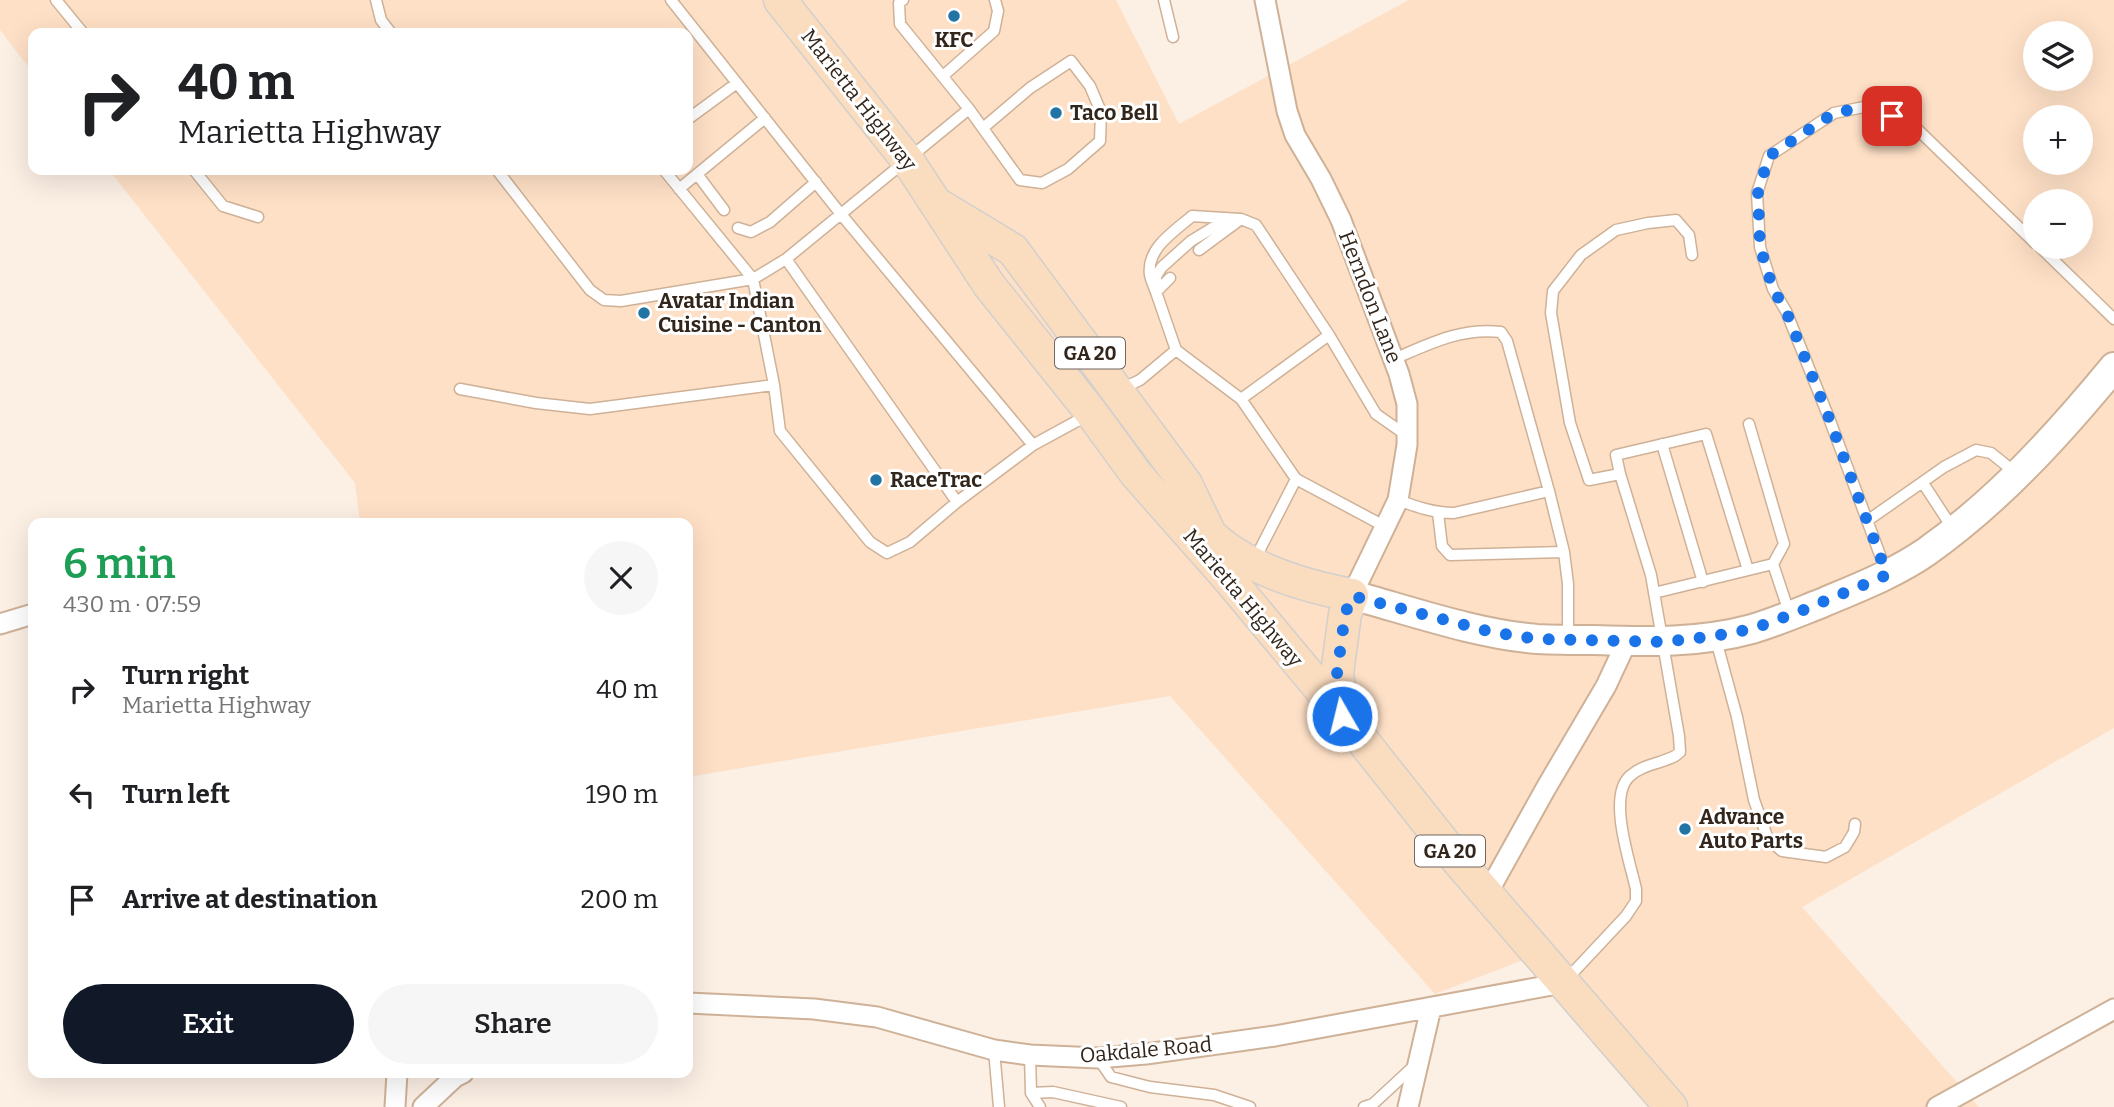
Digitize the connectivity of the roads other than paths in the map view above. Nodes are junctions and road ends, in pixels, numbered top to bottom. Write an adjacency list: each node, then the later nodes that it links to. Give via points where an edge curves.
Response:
1 (56, 0): 9 (lane)
2 (376, 0): 10 (lane)
3 (671, 0): 13 (lane)
4 (780, 0): 18 (main road, Marietta Highway / GA 20)
5 (903, 0): 12 (lane, via 899,3 900,24)
6 (995, 0): 12 (lane, via 995,31)
7 (1164, 0): 11 (lane)
8 (1265, 0): 42 (street, Herndon Lane, via 1295,135 1341,220)
9 (79, 28)
10 (387, 28)
11 (1172, 37)
12 (943, 76): 14 (lane)
13 (737, 83): 15 (lane); 16 (lane)
14 (969, 109): 17 (lane); 18 (lane)
15 (693, 116)
16 (765, 118): 19 (lane); 23 (lane)
17 (983, 128): 17 (lane, via 1020,180 1042,183 1068,169 1100,141 1101,112 1090,86 1071,61)
18 (908, 161): 25 (main road, Marietta Highway / GA 20); 27 (lane)
19 (697, 174): 24 (lane); 26 (lane)
20 (198, 175): 28 (lane, via 223,206)
21 (501, 175): 37 (lane, via 590,290 604,300)
22 (668, 175): 24 (lane)
23 (816, 183): 27 (lane); 30 (lane, via 770,222 751,232)
24 (679, 189): 37 (lane)
25 (935, 202): 46 (main road, Marietta Highway / GA 20, via 1013,250); 48 (main road, Marietta Highway / GA 20, via 989,285)
26 (724, 210)
27 (840, 213): 34 (lane); 52 (lane)
28 (258, 217)
29 (1241, 219): 32 (lane); 38 (lane, via 1191,240 1162,267 1156,276); 38 (lane, via 1192,216 1153,256 1150,274); 40 (lane, via 1256,225)
30 (737, 228)
31 (2023, 231): 62 (lane, via 1915,127 1869,106 1834,113 1769,156 1758,192 1760,247)
32 (1199, 250)
33 (1692, 255): 54 (lane, via 1689,235 1676,219 1616,230 1581,255 1553,291 1551,313 1570,423 1589,480)
34 (786, 259): 37 (lane); 60 (lane)
35 (2053, 259): 39 (lane)
36 (1170, 278): 38 (lane)
37 (752, 279): 44 (lane)
38 (1156, 292): 41 (lane)
39 (2114, 318)
40 (1329, 335): 47 (lane); 50 (lane, via 1376,414)
41 (1176, 350): 46 (lane, via 1140,380); 47 (lane)
42 (1394, 359): 50 (street, Herndon Lane, via 1407,404); 58 (lane, via 1448,336 1501,332)
43 (2114, 367): 55 (main road, Marietta Highway)
44 (774, 385): 45 (lane, via 590,409); 60 (lane, via 780,431 870,542 887,553 910,542)
45 (460, 389)
46 (1118, 391): 65 (main road, Marietta Highway / GA 20, via 1186,484)
47 (1241, 399): 56 (lane)
48 (1091, 414): 52 (lane); 53 (main road, Marietta Highway / GA 20)
49 (1749, 424): 68 (lane, via 1784,544)
50 (1406, 435): 59 (street, Herndon Lane)
51 (1662, 444): 54 (lane, via 1616,455); 69 (lane, via 1706,434); 71 (lane)
52 (1033, 445): 60 (lane)
53 (1136, 474): 65 (main road, Marietta Highway); 81 (main road, Marietta Highway / GA 20)
54 (1620, 474): 72 (lane)
55 (2017, 474): 57 (lane, via 1991,453 1976,450); 64 (main road, Marietta Highway)
56 (1296, 479): 63 (lane); 67 (lane)
57 (1923, 483): 62 (lane); 64 (lane)
58 (1549, 491): 61 (lane); 66 (lane)
59 (1398, 500): 61 (lane); 63 (street, Herndon Lane)
60 (957, 502)
61 (1438, 513): 66 (lane, via 1442,546 1450,555)
62 (1867, 521): 70 (lane)
63 (1386, 527): 73 (street, Herndon Lane)
64 (1953, 530): 70 (main road, Marietta Highway)
65 (1211, 536): 67 (main road, Marietta Highway / GA 20)
66 (1564, 552): 78 (lane)
67 (1252, 563): 73 (main road, Marietta Highway / GA 20)
68 (1773, 564): 69 (lane); 74 (lane)
69 (1748, 570): 71 (lane)
70 (1887, 575): 74 (main road, Marietta Highway)
71 (1703, 582): 72 (lane)
72 (1654, 593): 80 (lane)
73 (1352, 596): 78 (main road, Marietta Highway, via 1492,632); 81 (main road, via 1337,674)
74 (1790, 615): 77 (main road, Marietta Highway)
75 (28, 616): 76 (street)
76 (0, 624)
77 (1714, 636): 80 (main road, Marietta Highway); 82 (lane, via 1754,800 1768,839 1782,851 1826,856 1845,847)
78 (1568, 639): 79 (main road, Marietta Highway)
79 (1628, 641): 80 (main road, Marietta Highway); 83 (street)
80 (1663, 642): 84 (lane, via 1679,752 1640,769 1621,790 1620,814 1636,901)
81 (1342, 716): 83 (main road, Marietta Highway / GA 20)
82 (1855, 824)
83 (1487, 894): 84 (main road, Marietta Highway / GA 20)
84 (1563, 983): 86 (street, Oakdale Road); 103 (main road, GA 20)
85 (693, 1003): 88 (street, Oakdale Road, via 877,1017)
86 (1431, 1008): 90 (street, Oakdale Road, via 1214,1045); 91 (street)
87 (2114, 1009): 104 (street)
88 (994, 1050): 89 (street, Oakdale Road); 97 (lane)
89 (1030, 1055): 90 (street, Oakdale Road); 94 (lane)
90 (1098, 1058): 100 (lane, via 1111,1077 1214,1095)
91 (1418, 1063): 101 (lane); 102 (street)
92 (397, 1078): 95 (street)
93 (454, 1078): 96 (street)
94 (1031, 1093): 98 (lane); 99 (lane, via 1053,1092)
95 (395, 1107)
96 (423, 1107)
97 (999, 1107)
98 (1040, 1107)
99 (1121, 1107)
100 (1250, 1107)
101 (1364, 1107)
102 (1408, 1107)
103 (1671, 1107)
104 (1937, 1107)

